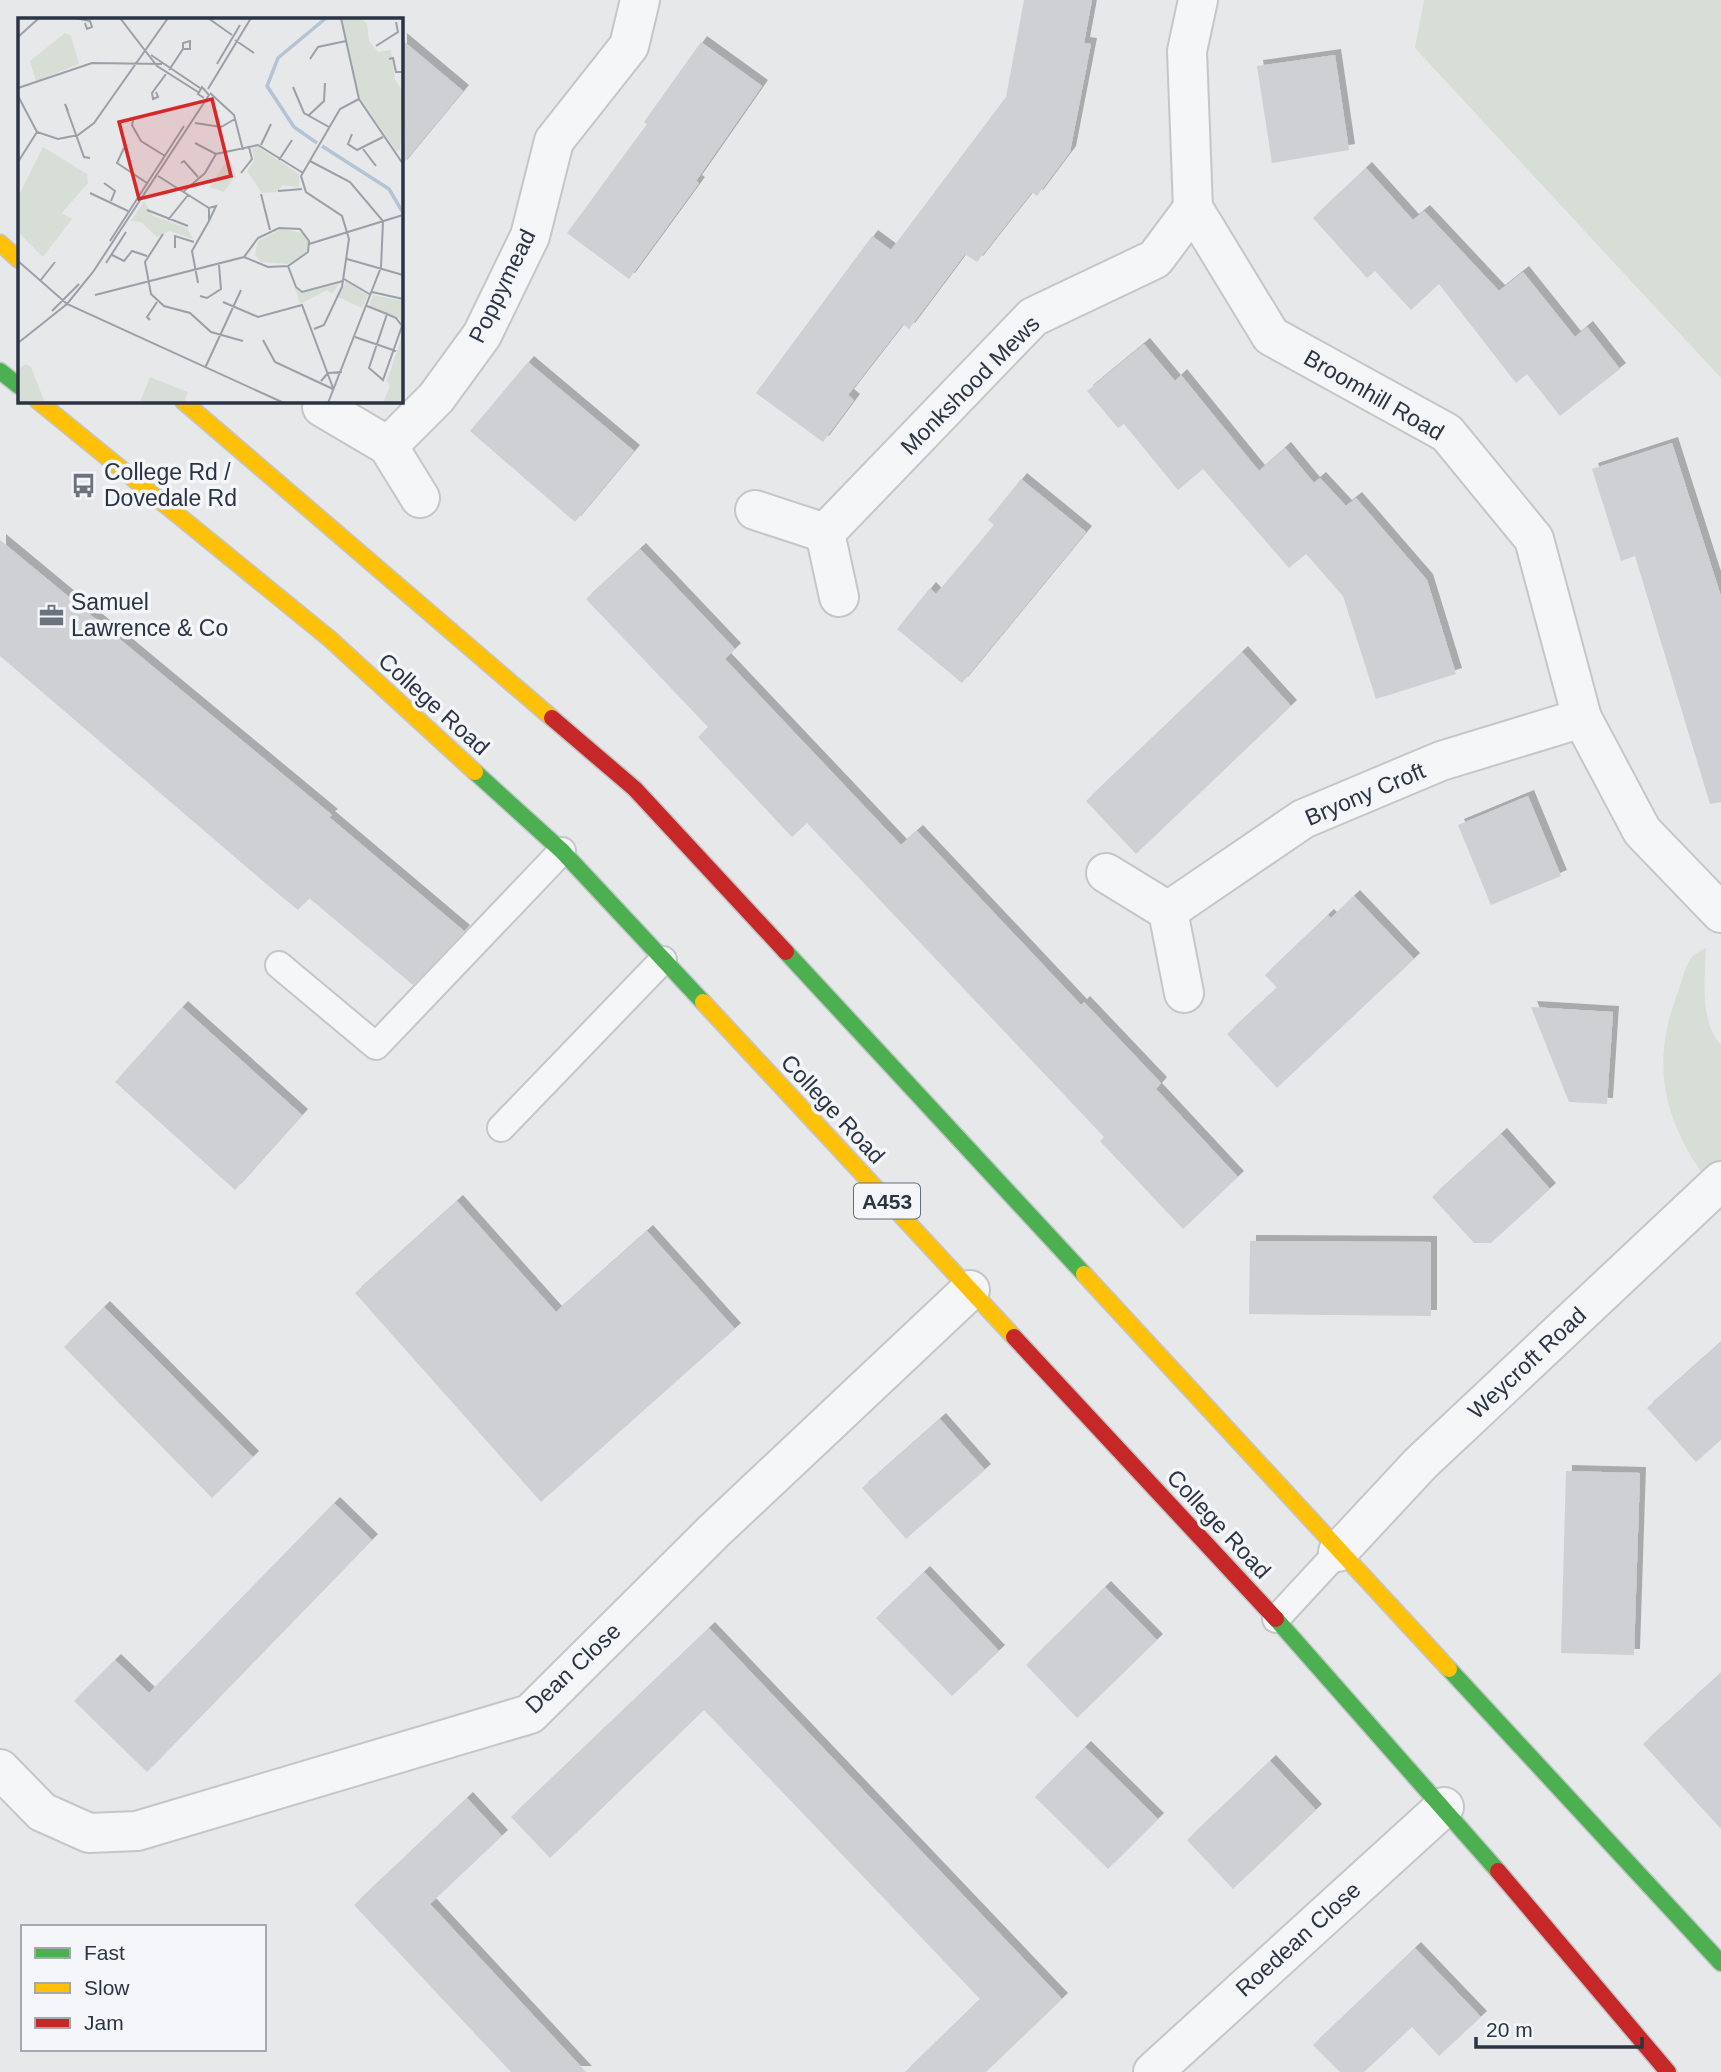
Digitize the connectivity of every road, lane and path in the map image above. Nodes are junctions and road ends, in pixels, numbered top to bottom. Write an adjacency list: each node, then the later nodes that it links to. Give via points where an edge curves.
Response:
1 (640, 0): 11 (street, Poppymead, via 629,46 554,141 530,236 482,335 436,398)
2 (1198, 0): 3 (street, via 1188,51)
3 (1192, 208): 14 (street, Monkshood Mews, via 1155,259 1033,317); 16 (street, Broomhill Road, via 1271,336 1447,433 1534,539)
4 (0, 243): 5 (main road)
5 (18, 259)
6 (0, 371): 7 (main road)
7 (18, 385)
8 (39, 402): 17 (main road, College Road / A453, via 330,639)
9 (184, 402): 27 (main road, via 635,789)
10 (322, 407): 11 (street)
11 (388, 446): 12 (street)
12 (420, 498)
13 (755, 510): 14 (street)
14 (825, 533): 15 (street)
15 (839, 597)
16 (1583, 718): 19 (street, Bryony Croft, via 1441,761 1303,819); 20 (street, Broomhill Road, via 1642,831)
17 (562, 851): 21 (main road, College Road / A453); 22 (lane, via 376,1046)
18 (1106, 873): 19 (street)
19 (1168, 911): 23 (street)
20 (1721, 913)
21 (663, 960): 24 (lane); 26 (main road, College Road / A453)
22 (279, 965)
23 (1184, 993)
24 (500, 1128)
25 (1721, 1181): 27 (street, Weycroft Road, via 1421,1462)
26 (970, 1290): 28 (main road, College Road / A453); 29 (street, Dean Close, via 714,1531 530,1714 137,1831 89,1833 42,1812)
27 (1338, 1552): 28 (lane); 31 (main road)
28 (1276, 1619): 30 (main road, College Road / A453)
29 (0, 1769)
30 (1444, 1807): 32 (street, Roedean Close); 33 (main road, College Road / A453)
31 (1721, 1964)
32 (1153, 2072)
33 (1668, 2072)

